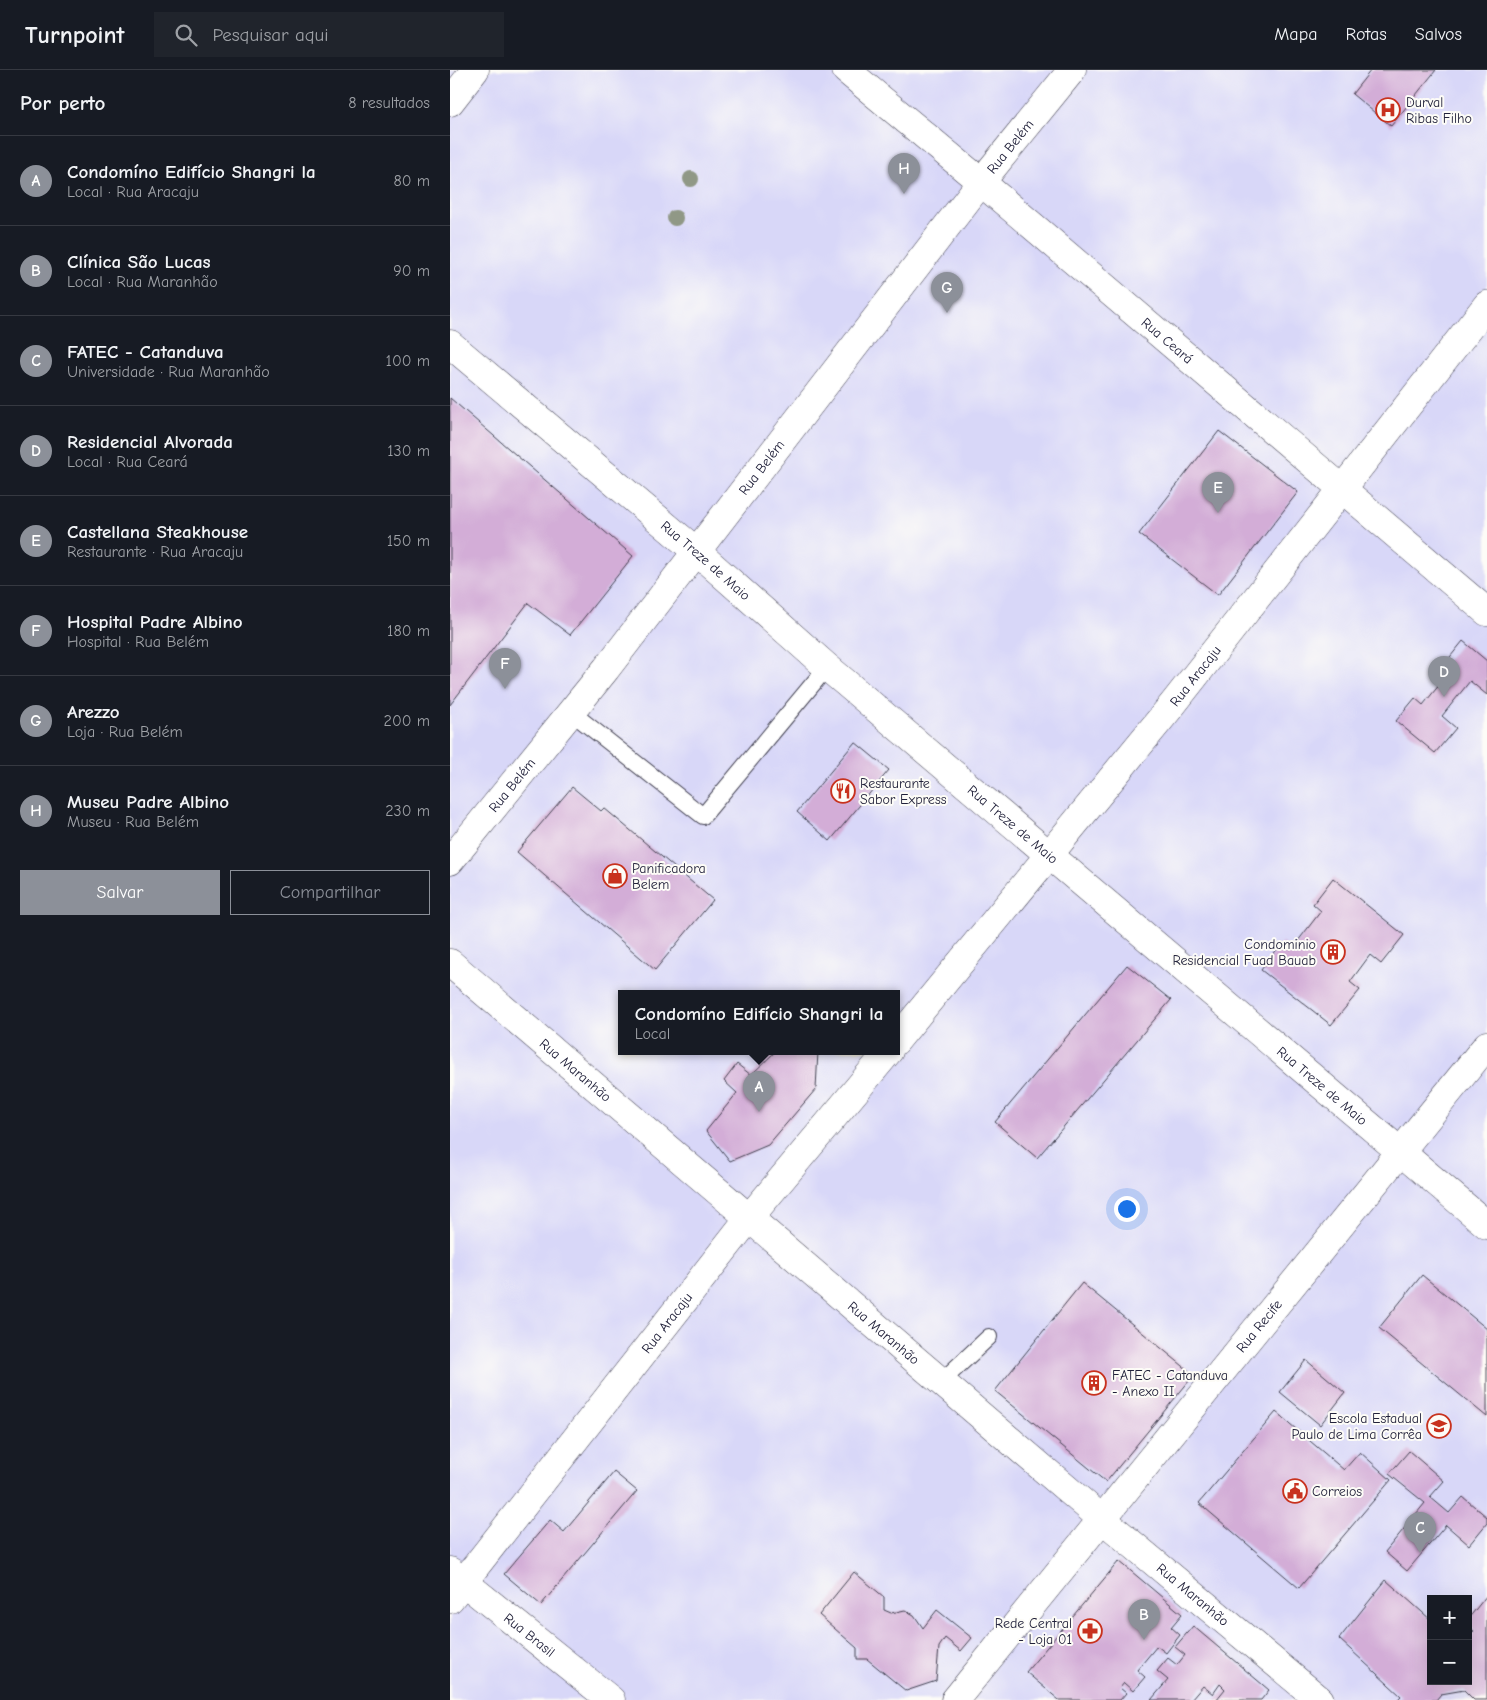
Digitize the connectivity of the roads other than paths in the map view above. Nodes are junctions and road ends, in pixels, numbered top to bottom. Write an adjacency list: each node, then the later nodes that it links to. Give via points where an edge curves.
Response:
1 (475, 70): 4 (street)
2 (846, 70): 5 (street, Rua Ceará)
3 (1072, 70): 5 (street, Rua Belém)
4 (450, 102)
5 (981, 182): 8 (street, Rua Ceará); 9 (street, Rua Belém)
6 (1487, 306): 8 (street, Rua Aracaju)
7 (450, 344): 9 (street, Rua Treze de Maio)
8 (1343, 490): 10 (street, Rua Ceará); 13 (street, Rua Aracaju)
9 (697, 552): 11 (street, Rua Treze de Maio); 12 (street, Rua Belém)
10 (1487, 612)
11 (827, 667): 12 (lane, via 703,816); 13 (street, Rua Treze de Maio)
12 (571, 712): 14 (street, Rua Belém)
13 (1050, 856): 16 (street, Rua Aracaju); 19 (street, Rua Treze de Maio)
14 (450, 861)
15 (450, 963): 20 (street, Rua Maranhão)
16 (900, 1036)
17 (1487, 1045): 19 (street, Rua Recife)
18 (885, 1055): 20 (street, Rua Aracaju)
19 (1402, 1151): 21 (street, Rua Treze de Maio); 24 (street, Rua Recife)
20 (749, 1218): 23 (street, Rua Maranhão); 25 (street, Rua Aracaju)
21 (1487, 1225)
22 (989, 1337): 23 (lane)
23 (942, 1381): 24 (street, Rua Maranhão)
24 (1101, 1518): 27 (street, Rua Recife); 28 (street, Rua Maranhão)
25 (455, 1584): 26 (street, Rua Brasil)
26 (611, 1700)
27 (955, 1700)
28 (1320, 1700)

